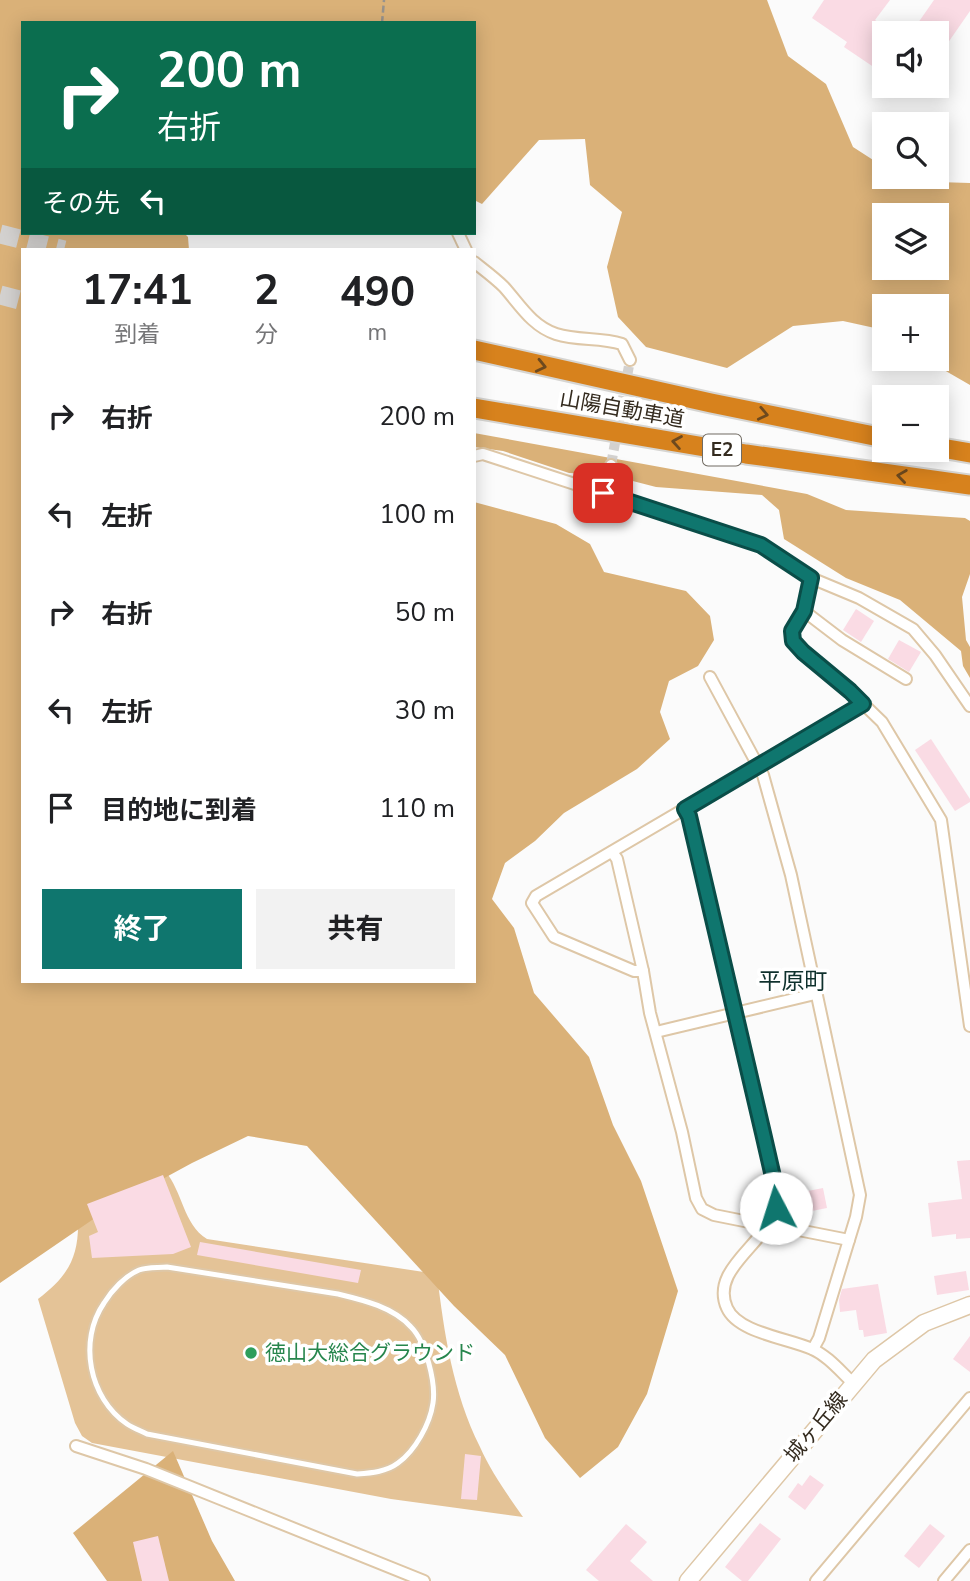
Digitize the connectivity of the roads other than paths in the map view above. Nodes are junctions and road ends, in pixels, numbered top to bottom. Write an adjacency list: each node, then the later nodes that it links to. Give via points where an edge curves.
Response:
1 (476, 264): 3 (street, via 541,327 566,336 622,344)
2 (476, 350): 5 (highway, 山陽自動車道 / E2, one-way to 5)
3 (631, 360)
4 (476, 408): 10 (highway, 山陽自動車道 / E2, one-way to 4, via 746,454)
5 (872, 436)
6 (949, 449): 7 (highway)
7 (970, 453)
8 (476, 456): 11 (street)
9 (611, 465): 11 (street)
10 (970, 485)
11 (603, 493): 12 (street, via 761,545)
12 (811, 578): 13 (street); 17 (street, via 913,628)
13 (804, 611): 15 (street); 16 (street, via 792,631 793,641)
14 (710, 677): 18 (street)
15 (906, 679)
16 (863, 704): 18 (street); 24 (street, via 882,722 941,820)
17 (970, 706)
18 (759, 765): 19 (street); 22 (street, via 791,875)
19 (685, 809): 20 (street); 23 (street)
20 (612, 852): 21 (street); 21 (street, via 536,896 532,903 554,937)
21 (643, 971): 25 (street)
22 (816, 994): 23 (street); 27 (street, via 860,1195)
23 (736, 1013): 25 (street); 26 (street, via 774,1181 776,1208)
24 (970, 1026)
25 (656, 1032): 26 (street, via 702,1209 754,1223)
26 (769, 1222): 27 (street); 30 (street, via 731,1271 723,1299 729,1314 744,1326)
27 (849, 1240): 30 (street)
28 (970, 1305): 31 (street, 城ヶ丘線, via 924,1323 899,1339)
29 (392, 1312): 29 (lane, via 412,1327 424,1349 433,1403 412,1450 397,1464 374,1473 357,1474 147,1434 126,1424 104,1399 92,1375 90,1337 96,1314 113,1289 140,1269 167,1267 325,1292 365,1300)
30 (813, 1349): 31 (street)
31 (853, 1383): 35 (street, 城ヶ丘線)
32 (970, 1398): 37 (street)
33 (76, 1446): 36 (street, via 146,1469)
34 (970, 1550): 38 (street)
35 (696, 1578)
36 (424, 1581)
37 (816, 1581)
38 (944, 1581)

